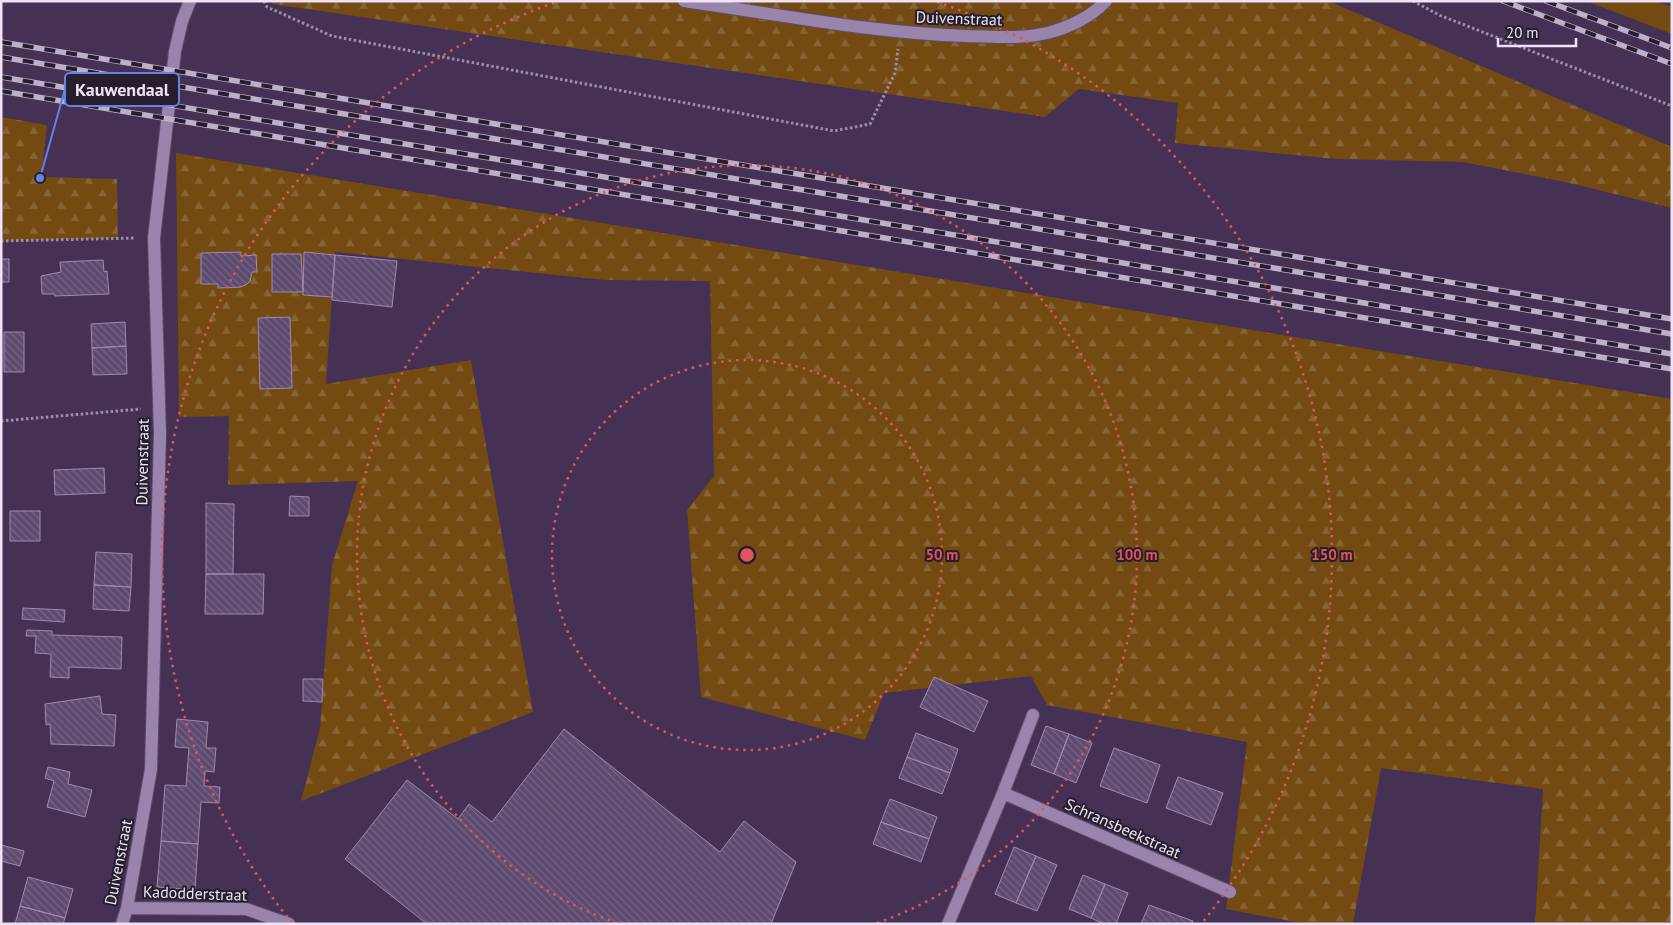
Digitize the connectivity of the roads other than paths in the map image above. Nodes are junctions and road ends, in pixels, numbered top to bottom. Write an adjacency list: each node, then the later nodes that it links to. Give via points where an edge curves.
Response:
1 (190, 1): 7 (street, Duivenstraat, via 175,51 154,238 160,407 152,769)
2 (684, 1): 3 (street, Duivenstraat, via 900,31 1001,37 1046,34 1075,24)
3 (1106, 1)
4 (1033, 715): 5 (street)
5 (1003, 794): 6 (street, Schransbeekstraat); 10 (street)
6 (1230, 892)
7 (127, 908): 8 (street, Duivenstraat); 9 (street, Kadodderstraat, via 246,909)
8 (122, 924)
9 (289, 924)
10 (948, 924)

